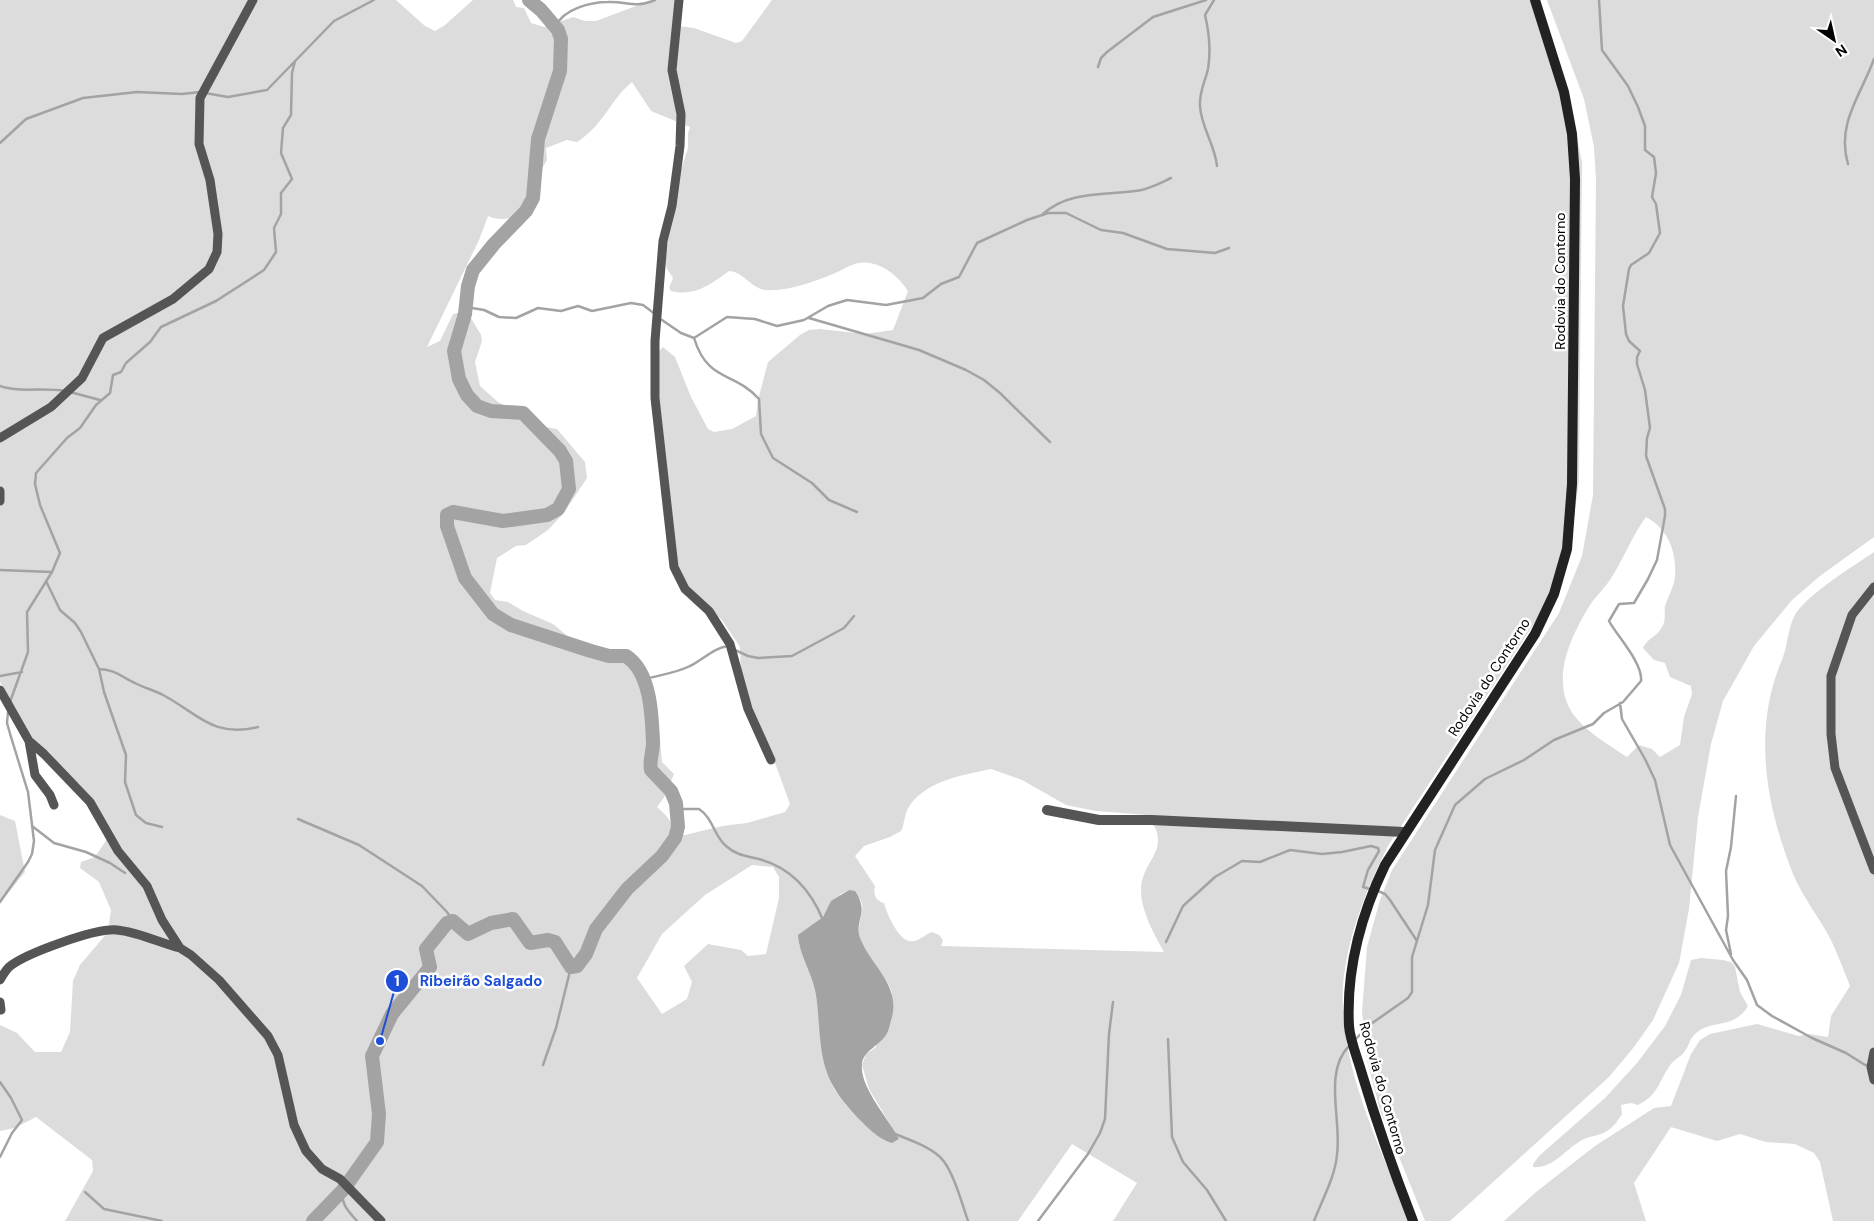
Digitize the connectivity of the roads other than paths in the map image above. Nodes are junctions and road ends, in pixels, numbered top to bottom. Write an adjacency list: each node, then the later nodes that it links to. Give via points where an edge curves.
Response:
1 (253, 0): 4 (street, via 200,98 199,144 210,180 218,234 217,252 209,269 174,299 103,338 82,378 51,407)
2 (679, 0): 10 (street, via 672,70 681,114 680,146 672,206 663,241 654,341 655,398 674,566 685,589 709,611 730,644 748,709)
3 (1535, 0): 13 (main road, Rodovia do Contorno, via 1564,92 1574,161 1572,484 1567,549 1554,594 1535,634)
4 (0, 438)
5 (0, 491): 6 (street)
6 (0, 501)
7 (1874, 587): 14 (street, via 1852,615 1831,676 1831,734 1835,768)
8 (0, 690): 9 (street)
9 (29, 741): 11 (street, via 35,775); 15 (street, via 90,802 118,851 147,886 162,920)
10 (771, 760)
11 (54, 805)
12 (1047, 810): 13 (street, via 1099,820)
13 (1404, 832): 20 (main road, Rodovia do Contorno, via 1369,898 1355,945 1349,1028 1380,1138)
14 (1874, 870)
15 (180, 948): 16 (street, via 118,930 101,931 56,944 24,959 7,969); 19 (street, via 219,980 263,1029 278,1054 294,1125 306,1151 322,1169 354,1192)
16 (0, 980)
17 (1874, 1052): 18 (street, via 1871,1067)
18 (1874, 1080)
19 (381, 1221)
20 (1413, 1221)

